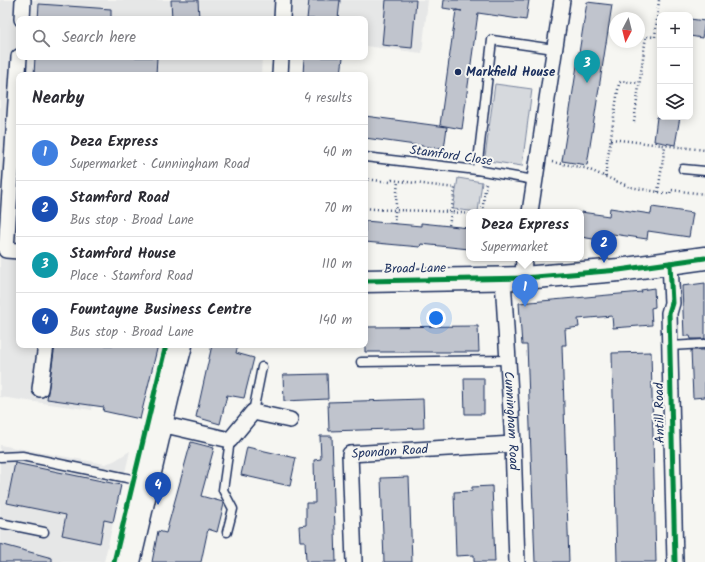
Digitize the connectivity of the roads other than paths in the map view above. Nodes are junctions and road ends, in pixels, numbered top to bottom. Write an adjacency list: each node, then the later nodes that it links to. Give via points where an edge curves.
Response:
1 (23, 0): 4 (street)
2 (282, 0): 5 (street)
3 (562, 0): 6 (street)
4 (22, 16)
5 (282, 16)
6 (554, 49): 14 (lane, via 492,40); 16 (street)
7 (19, 60): 9 (street)
8 (280, 60): 10 (street)
9 (18, 72)
10 (280, 72)
11 (16, 110): 18 (street)
12 (368, 157): 14 (lane, Stamford Close)
13 (683, 169): 15 (lane)
14 (477, 170): 16 (lane, Stamford Close)
15 (705, 171)
16 (534, 180): 17 (street)
17 (530, 209)
18 (8, 250)
19 (705, 258): 20 (main road, Broad Lane)
20 (670, 263): 21 (main road, Broad Lane, via 619,270); 24 (street, Antill Road)
21 (517, 272): 22 (main road, Broad Lane); 27 (street, Cunningham Road)
22 (368, 281)
23 (705, 344): 24 (lane)
24 (670, 346): 44 (street, Antill Road)
25 (46, 348): 30 (street)
26 (180, 348): 33 (main road)
27 (508, 360): 28 (lane); 35 (street, Cunningham Road)
28 (361, 362)
29 (262, 367): 31 (lane)
30 (40, 389)
31 (253, 412): 32 (street); 34 (street)
32 (290, 420)
33 (161, 424): 34 (street); 37 (main road)
34 (230, 440): 40 (lane, via 223,490 233,509)
35 (513, 444): 42 (street, Spondon Road, via 350,454); 43 (street, Cunningham Road)
36 (0, 457): 37 (lane, via 22,456)
37 (147, 482): 41 (main road)
38 (0, 523): 39 (lane)
39 (44, 532)
40 (226, 532)
41 (129, 562)
42 (354, 562)
43 (517, 562)
44 (675, 562)

